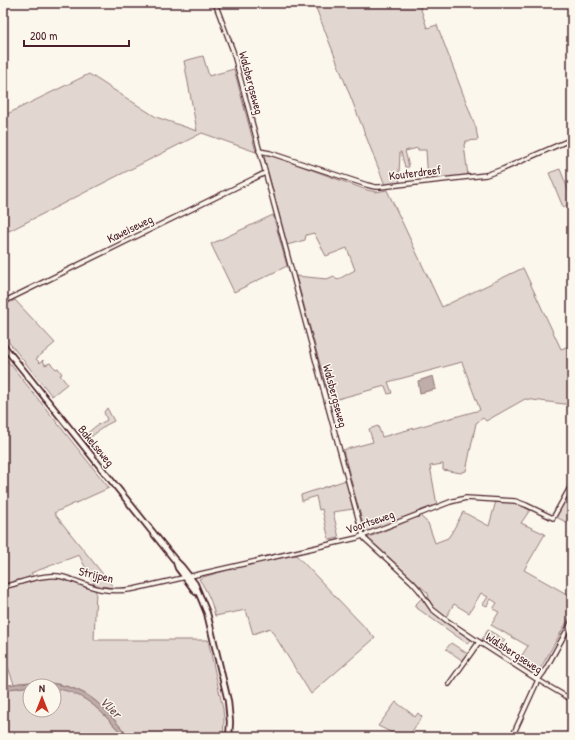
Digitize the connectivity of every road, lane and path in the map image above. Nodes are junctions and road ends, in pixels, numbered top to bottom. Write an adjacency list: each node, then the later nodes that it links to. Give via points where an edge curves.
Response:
1 (215, 3): 3 (street, Walsbergseweg, via 233,51)
2 (572, 139): 3 (street, Kouterdreef, via 486,175 380,187)
3 (259, 150): 4 (street, Walsbergseweg)
4 (265, 174): 5 (street, Kaweiseweg); 8 (street, Walsbergseweg)
5 (3, 302)
6 (3, 345): 9 (main road, Bakelseweg, via 174,559 178,568)
7 (572, 484): 8 (street, Voortseweg, via 553,518 515,501 466,498)
8 (363, 536): 9 (street, Voortseweg); 12 (street, Walsbergseweg, via 412,582 432,609)
9 (188, 577): 10 (street, Strijpen, via 126,590 98,588 57,576 44,576); 16 (main road, Bakelseweg, via 207,613 228,701)
10 (3, 587)
11 (572, 621): 13 (street)
12 (478, 642): 13 (street, Walsbergseweg); 14 (street)
13 (538, 680): 15 (street, Walsbergseweg); 17 (street)
14 (449, 684)
15 (572, 700)
16 (229, 737)
17 (512, 737)

